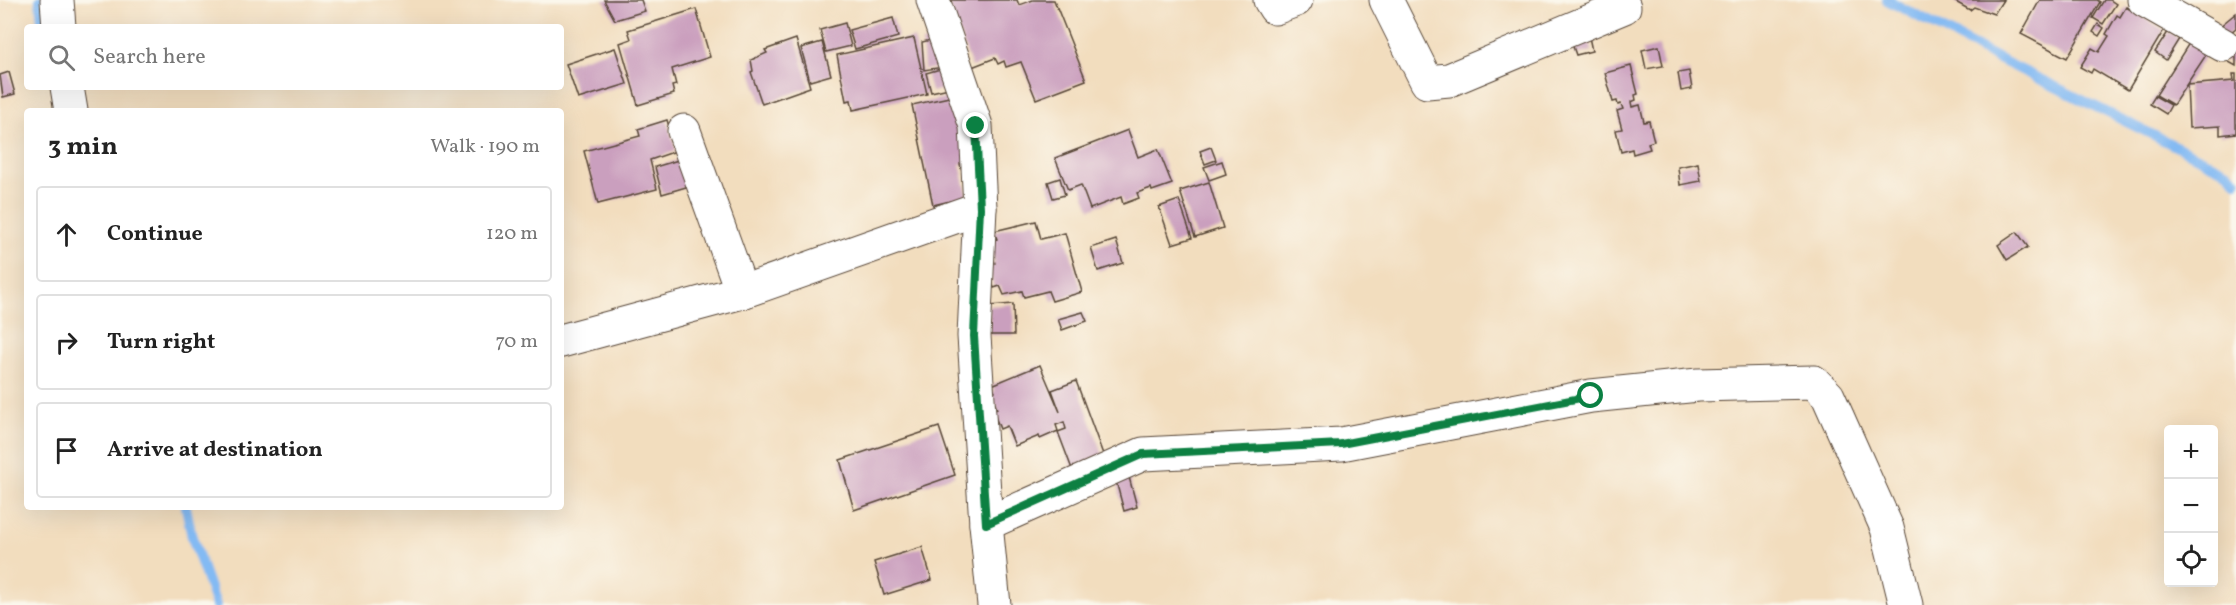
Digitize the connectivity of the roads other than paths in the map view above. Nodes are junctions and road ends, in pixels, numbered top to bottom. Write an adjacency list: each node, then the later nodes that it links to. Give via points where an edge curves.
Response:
1 (57, 0): 8 (street)
2 (933, 0): 13 (street, via 976,126)
3 (1270, 0): 4 (street, via 1275,8)
4 (1296, 0)
5 (1386, 0): 7 (street, via 1428,82 1449,80)
6 (2144, 0): 9 (street)
7 (1624, 7)
8 (60, 24)
9 (2223, 45)
10 (68, 90): 11 (street)
11 (70, 108)
12 (684, 131): 14 (street)
13 (980, 208): 14 (street); 16 (street, via 974,336)
14 (742, 292): 15 (street)
15 (564, 340)
16 (986, 524): 17 (street); 18 (street, via 1143,454 1341,444 1591,396 1698,385 1814,382 1828,396 1887,528)
17 (994, 605)
18 (1906, 605)

